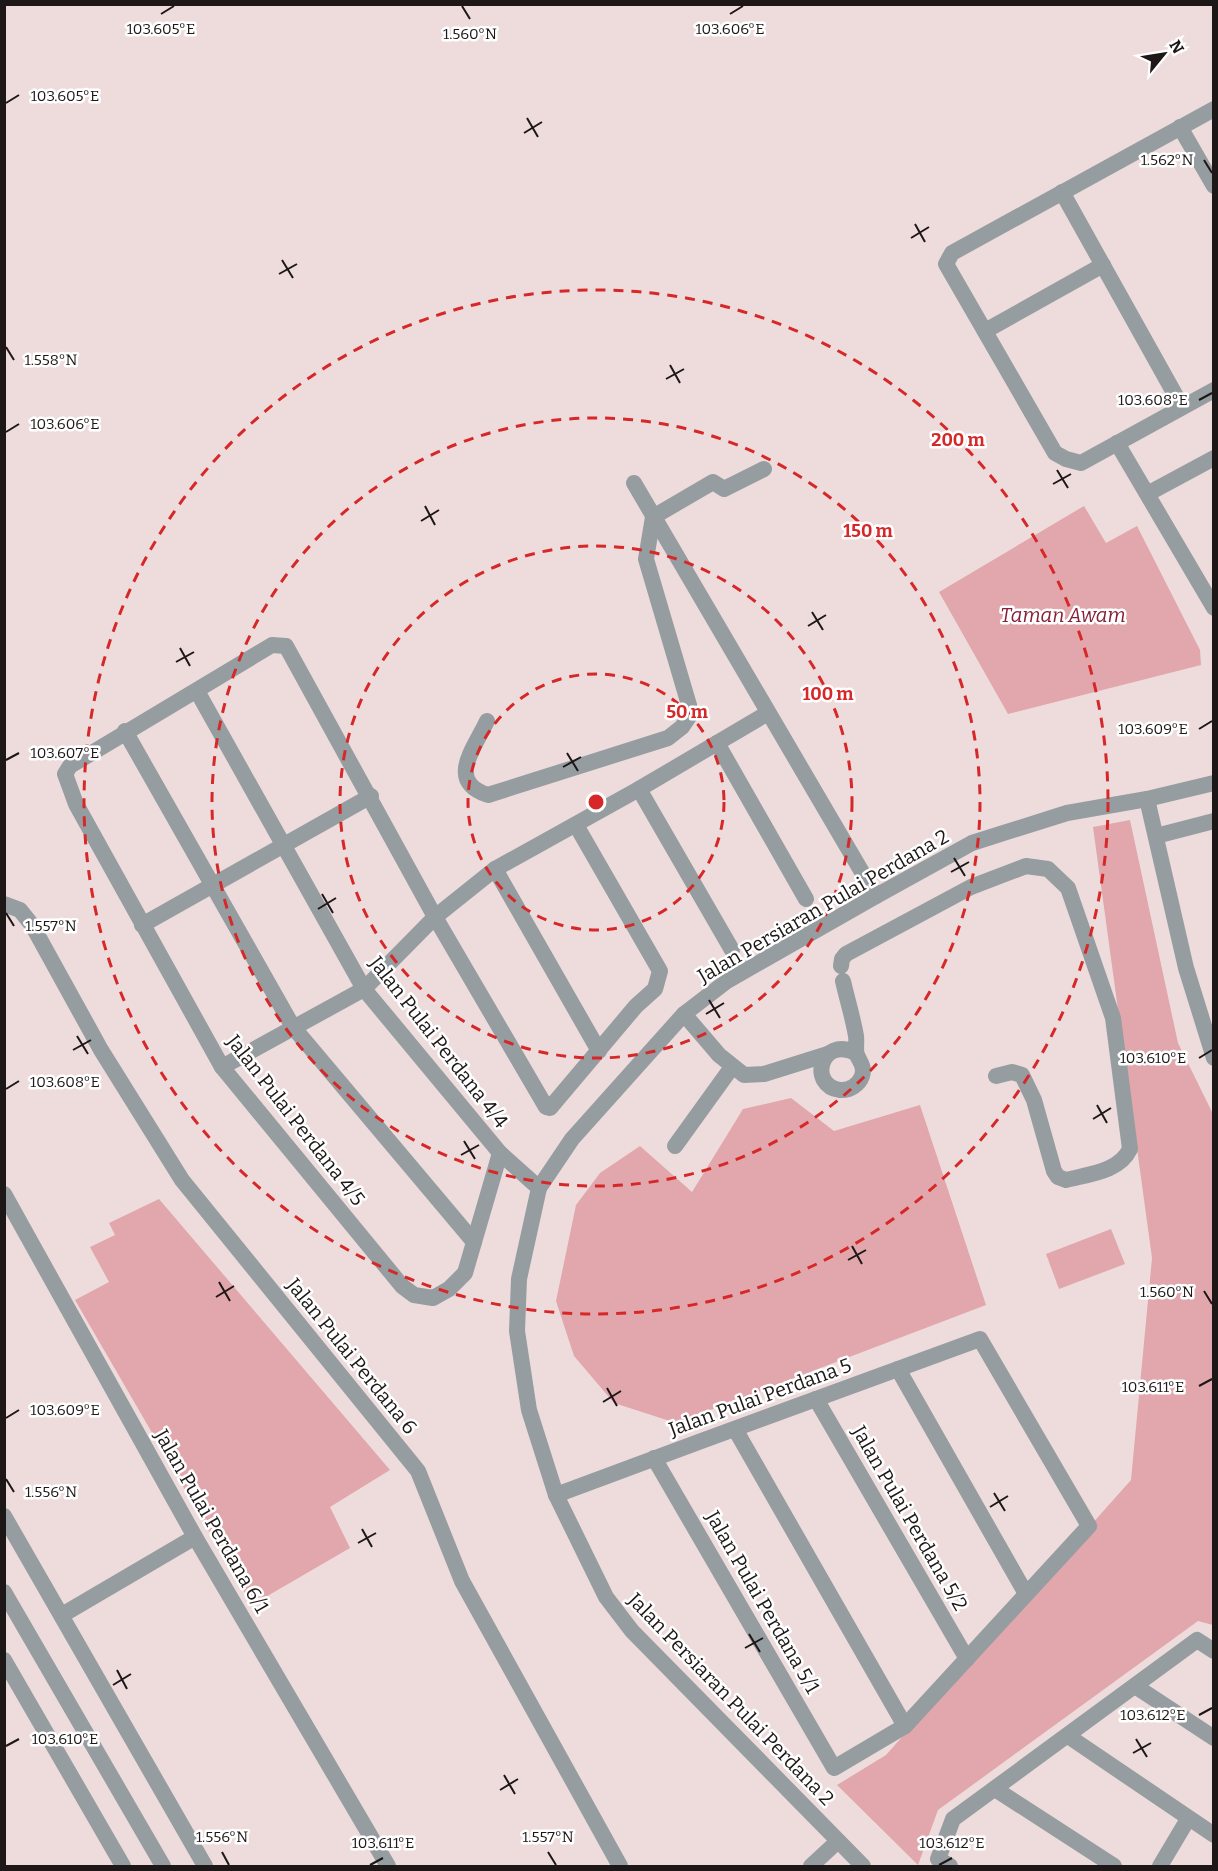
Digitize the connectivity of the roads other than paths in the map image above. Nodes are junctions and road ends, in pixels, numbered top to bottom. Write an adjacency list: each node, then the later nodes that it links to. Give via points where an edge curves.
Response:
1 (1214, 109): 2 (street)
2 (1180, 127): 3 (street); 4 (street)
3 (1214, 186)
4 (1062, 192): 5 (street); 6 (street, via 952,253 946,264)
5 (1103, 265): 6 (street); 8 (street)
6 (985, 331): 9 (street, via 1055,453 1081,463)
7 (1214, 390): 8 (street)
8 (1182, 407): 9 (street)
9 (1117, 443): 13 (street)
10 (1214, 458): 13 (street)
11 (764, 469): 14 (street, via 724,489 713,482)
12 (634, 483): 14 (street)
13 (1149, 493): 15 (street)
14 (653, 518): 17 (street); 18 (street, via 646,559 688,705 690,715 682,727 668,738 488,795 475,791 467,782 464,769)
15 (1214, 608)
16 (197, 691): 19 (street, Jalan Pulai Perdana 4/5); 23 (street, Jalan Pulai Perdana 4/5, via 272,645 286,646); 28 (street, Jalan Pulai Perdana 4/4)
17 (768, 713): 20 (street); 31 (street)
18 (487, 721)
19 (125, 731): 30 (street); 35 (street, Jalan Pulai Perdana 4/5, via 70,766 65,774 76,804)
20 (717, 743): 22 (street); 32 (street)
21 (1214, 783): 24 (street, Jalan Persiaran Pulai Perdana 2)
22 (639, 789): 26 (street); 36 (street)
23 (371, 796): 28 (street); 34 (street)
24 (1147, 799): 27 (street); 31 (street, Jalan Persiaran Pulai Perdana 2, via 1067,813 972,843)
25 (1214, 821): 27 (street)
26 (576, 825): 29 (street); 40 (street, via 660,971 655,989)
27 (1156, 836): 43 (street, via 1186,968)
28 (283, 846): 30 (street); 37 (street, Jalan Pulai Perdana 4/4)
29 (495, 869): 34 (street); 40 (street)
30 (213, 885): 35 (street); 39 (street)
31 (876, 896): 38 (street, Jalan Persiaran Pulai Perdana 2, via 727,981)
32 (806, 899)
33 (4, 904): 79 (street, Jalan Pulai Perdana 6, via 20,910 32,925 101,1050 182,1180 418,1471 467,1590)
34 (435, 917): 37 (street); 40 (street, via 546,1107 550,1108)
35 (142, 925): 44 (street, Jalan Pulai Perdana 4/5)
36 (732, 950)
37 (364, 989): 39 (street); 48 (street, Jalan Pulai Perdana 4/4)
38 (684, 1014): 45 (street); 49 (street, Jalan Persiaran Pulai Perdana 2, via 572,1139)
39 (293, 1027): 44 (street); 51 (street)
40 (599, 1051)
41 (856, 1053): 42 (street, via 837,1049); 42 (street, via 863,1064 862,1077 854,1087 843,1091 830,1087 822,1077 821,1065); 46 (street, via 842,974 846,954 972,887 1026,866 1048,869 1068,888 1113,1018 1130,1149 1126,1158 1118,1165 1066,1180 1058,1178 1034,1100 1022,1075 1012,1071)
42 (828, 1054): 45 (street, via 764,1074 744,1075)
43 (1214, 1058)
44 (222, 1067): 51 (street, Jalan Pulai Perdana 4/5, via 402,1286 414,1295 433,1299 449,1289 465,1273)
45 (732, 1067): 47 (street)
46 (996, 1076)
47 (675, 1146)
48 (500, 1153): 49 (street, Jalan Pulai Perdana 4/4); 51 (street, Jalan Pulai Perdana 4/5)
49 (538, 1188): 56 (street, Jalan Persiaran Pulai Perdana 2, via 519,1279 517,1331 529,1410)
50 (4, 1194): 58 (street, Jalan Pulai Perdana 6/1)
51 (474, 1242)
52 (898, 1369): 53 (street, Jalan Pulai Perdana 5); 60 (street); 60 (street, Jalan Pulai Perdana 5, via 980,1339 1089,1526)
53 (816, 1399): 54 (street, Jalan Pulai Perdana 5); 63 (street, Jalan Pulai Perdana 5/2)
54 (735, 1429): 55 (street, Jalan Pulai Perdana 5); 66 (street)
55 (654, 1458): 56 (street, Jalan Pulai Perdana 5); 66 (street, Jalan Pulai Perdana 5/1, via 834,1768)
56 (556, 1495): 72 (street, Jalan Persiaran Pulai Perdana 2, via 606,1597 632,1631)
57 (4, 1516): 61 (street)
58 (195, 1537): 61 (street); 78 (street, Jalan Pulai Perdana 6/1)
59 (4, 1592): 76 (street)
60 (1026, 1594): 63 (street)
61 (62, 1616): 77 (street)
62 (1214, 1651): 65 (street, via 1197,1640)
63 (967, 1659): 66 (street)
64 (4, 1660): 75 (street)
65 (1136, 1686): 67 (street); 68 (street)
66 (905, 1726)
67 (1068, 1736): 69 (street); 70 (street)
68 (1214, 1738)
69 (995, 1789): 73 (street, via 953,1819); 81 (street)
70 (1188, 1819): 71 (street); 82 (street)
71 (1214, 1835)
72 (838, 1841): 74 (street, Jalan Persiaran Pulai Perdana 2); 80 (street)
73 (944, 1863)
74 (859, 1865)
75 (123, 1866)
76 (163, 1866)
77 (205, 1866)
78 (388, 1866)
79 (620, 1866)
80 (811, 1866)
81 (1113, 1866)
82 (1160, 1866)

